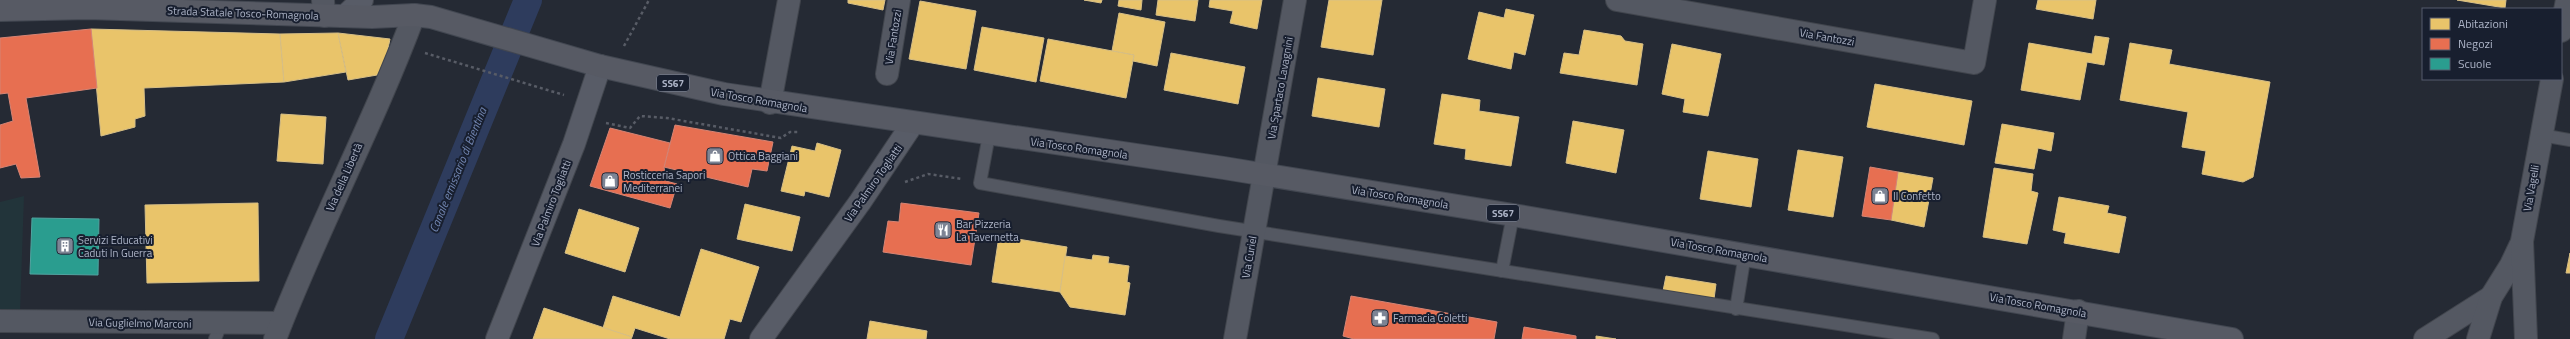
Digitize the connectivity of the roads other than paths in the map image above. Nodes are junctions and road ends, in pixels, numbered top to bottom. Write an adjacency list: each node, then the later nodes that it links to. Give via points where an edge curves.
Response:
1 (362, 0): 9 (main road)
2 (789, 0): 15 (street)
3 (899, 0): 13 (street, Via Fantozzi)
4 (1295, 0): 20 (street, Via Spartaco Lavagnini, via 1268,156)
5 (1617, 0): 6 (street, Via Fantozzi, via 1974,63)
6 (1985, 0)
7 (2567, 0): 11 (street)
8 (0, 10): 9 (main road, Strada Statale Tosco-Romagnola / SS67, via 88,8)
9 (331, 11): 10 (main road, Strada Statale Tosco-Romagnola / SS67)
10 (418, 11): 12 (main road, Via Tosco Romagnola / SS67); 31 (street, Via della Libertà)
11 (2562, 26)
12 (600, 66): 15 (main road, Via Tosco Romagnola / SS67); 33 (main road, Via Palmiro Togliatti, via 574,144)
13 (887, 74)
14 (2552, 80): 18 (street, Via Vagelli)
15 (770, 102): 16 (main road, Via Tosco Romagnola / SS67)
16 (913, 123): 17 (main road, Via Tosco Romagnola / SS67); 34 (main road, Via Palmiro Togliatti, via 860,202)
17 (989, 135): 20 (main road, Via Tosco Romagnola / SS67); 22 (lane, via 980,183)
18 (2541, 135): 19 (lane); 23 (street, Via Vagelli)
19 (2570, 140)
20 (1262, 174): 21 (main road, Via Tosco Romagnola / SS67); 22 (street, Via Curiel)
21 (1513, 215): 24 (main road, Via Tosco Romagnola / SS67); 25 (lane)
22 (1254, 231): 25 (lane); 35 (street, Via Curiel)
23 (2522, 241): 26 (street, Via Vagelli, via 2511,266); 32 (street, Via Vagelli)
24 (1745, 254): 27 (lane); 28 (main road, Via Tosco Romagnola / SS67)
25 (1502, 271): 27 (lane)
26 (2491, 297): 39 (street, Via Vagelli); 40 (street, Via Vagelli)
27 (1736, 309): 36 (lane)
28 (2078, 311): 37 (street); 38 (main road, Via Tosco Romagnola / SS67)
29 (0, 321): 30 (street, Via Guglielmo Marconi)
30 (218, 331): 31 (street, Via Guglielmo Marconi)
31 (278, 331)
32 (2528, 336)
33 (497, 339)
34 (761, 339)
35 (1235, 339)
36 (1933, 339)
37 (2074, 339)
38 (2232, 339)
39 (2425, 339)
40 (2478, 339)

